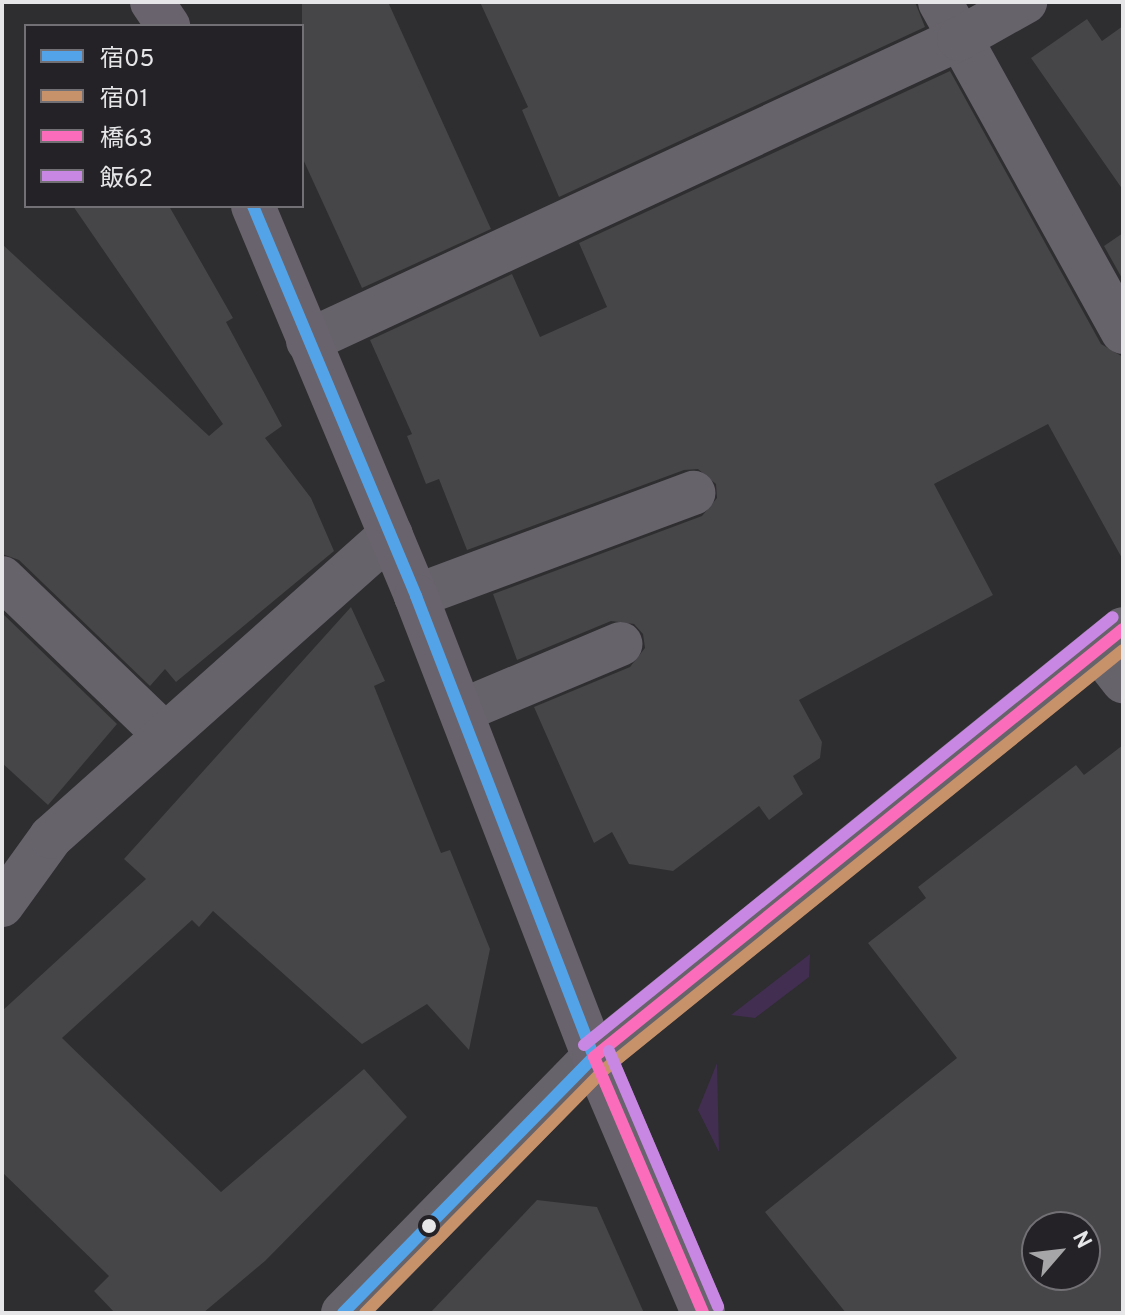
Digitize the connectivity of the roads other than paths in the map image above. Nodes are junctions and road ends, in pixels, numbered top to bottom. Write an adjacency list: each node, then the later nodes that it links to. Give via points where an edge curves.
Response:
1 (152, 2): 4 (main road)
2 (1025, 2): 3 (street)
3 (950, 20): 6 (street); 7 (street)
4 (167, 24)
5 (254, 208): 7 (main road)
6 (1123, 332)
7 (308, 341): 9 (main road)
8 (693, 493): 11 (street)
9 (391, 534): 11 (main road); 15 (street)
10 (2, 578): 15 (street)
11 (416, 596): 14 (main road)
12 (620, 644): 14 (street)
13 (1115, 653): 17 (street)
14 (461, 711): 17 (main road)
15 (165, 735): 16 (street, via 51,837)
16 (2, 905)
17 (594, 1057): 18 (street); 19 (main road)
18 (343, 1313)
19 (703, 1313)

